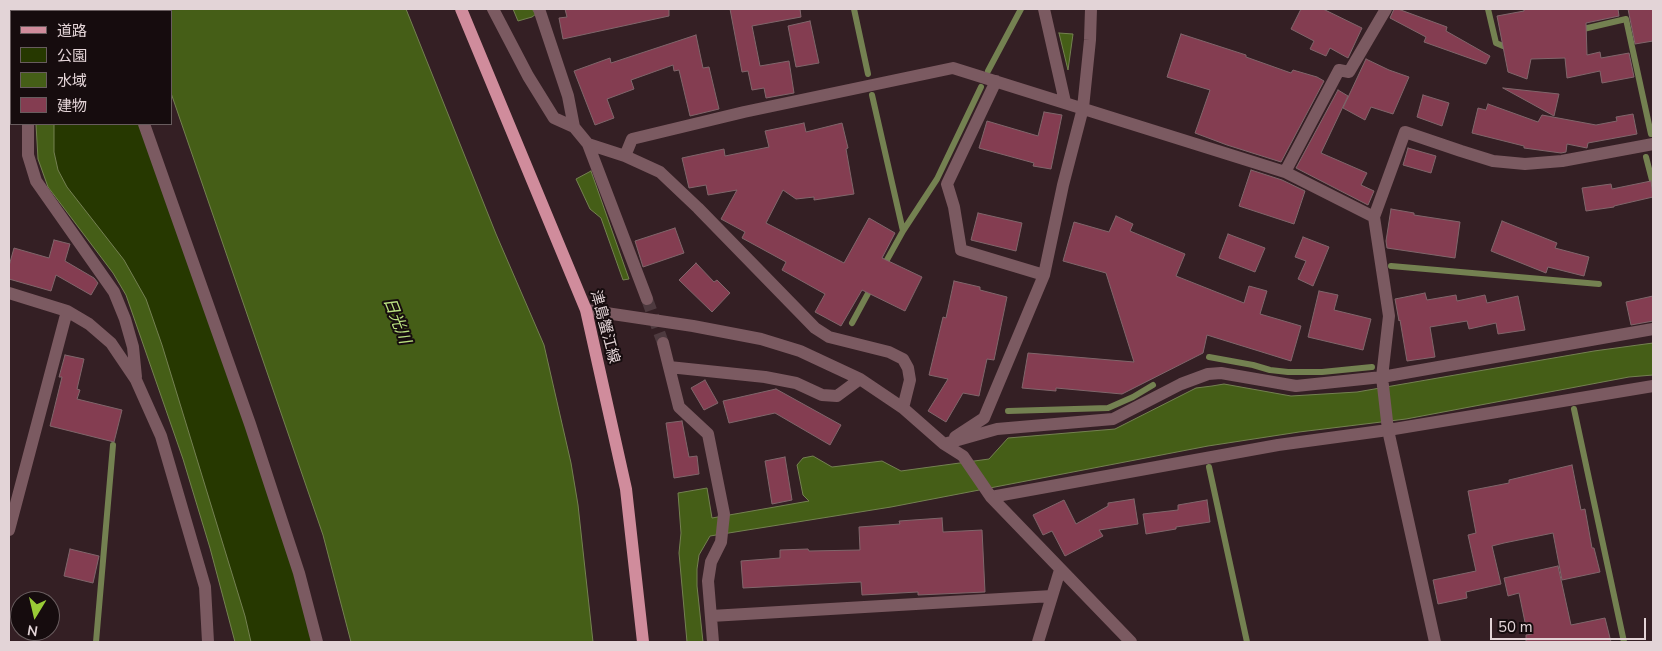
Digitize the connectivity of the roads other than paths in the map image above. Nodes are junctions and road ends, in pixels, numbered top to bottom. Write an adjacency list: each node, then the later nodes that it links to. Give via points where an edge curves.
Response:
1 (462, 9): 21 (main road, 津島蟹江線)
2 (493, 9): 12 (street, via 554,118)
3 (539, 9): 12 (street, via 568,96)
4 (1044, 9): 8 (street)
5 (1091, 9): 9 (street)
6 (1386, 9): 16 (street, via 1349,72 1339,70)
7 (996, 81): 8 (street); 15 (street, via 953,68 632,139); 18 (street, via 947,184 961,250)
8 (1065, 102): 9 (street)
9 (1083, 108): 16 (street); 18 (street)
10 (28, 125): 28 (street, via 28,154 36,181 114,292 133,347)
11 (144, 125): 40 (street, via 250,424 299,573)
12 (574, 127): 13 (street)
13 (588, 144): 15 (street); 20 (street)
14 (1653, 144): 17 (street, via 1562,161 1525,164 1461,152 1405,132)
15 (625, 156): 30 (street, via 660,172 815,328 829,337 903,359 910,380)
16 (1285, 172): 17 (street)
17 (1374, 217): 26 (street, via 1389,316)
18 (1044, 275): 32 (street, via 984,418)
19 (9, 293): 22 (street)
20 (647, 299)
21 (586, 310): 27 (street, via 761,339 800,351); 41 (main road, 津島蟹江線, via 626,489)
22 (67, 311): 28 (street, via 111,343); 34 (street)
23 (1653, 329): 26 (street)
24 (664, 344): 25 (street)
25 (669, 367): 27 (street, via 765,377 796,383 822,395 837,396); 38 (street, via 680,406 708,434 724,514 721,542 711,562 708,581)
26 (1382, 377): 31 (street); 32 (street, via 1296,386 1220,373 1208,374 1113,419 997,429)
27 (860, 379): 30 (street)
28 (136, 380): 39 (street, via 161,436 205,587)
29 (1653, 386): 31 (street)
30 (903, 408): 32 (street)
31 (1388, 430): 33 (street, via 1278,445); 45 (street)
32 (944, 444): 33 (street, via 963,456)
33 (989, 495): 36 (street)
34 (12, 506): 35 (street)
35 (9, 530)
36 (1060, 570): 37 (street); 44 (street)
37 (1052, 596): 38 (street); 43 (street)
38 (711, 616): 42 (street)
39 (208, 642)
40 (317, 642)
41 (643, 642)
42 (713, 642)
43 (1038, 642)
44 (1131, 642)
45 (1435, 642)

